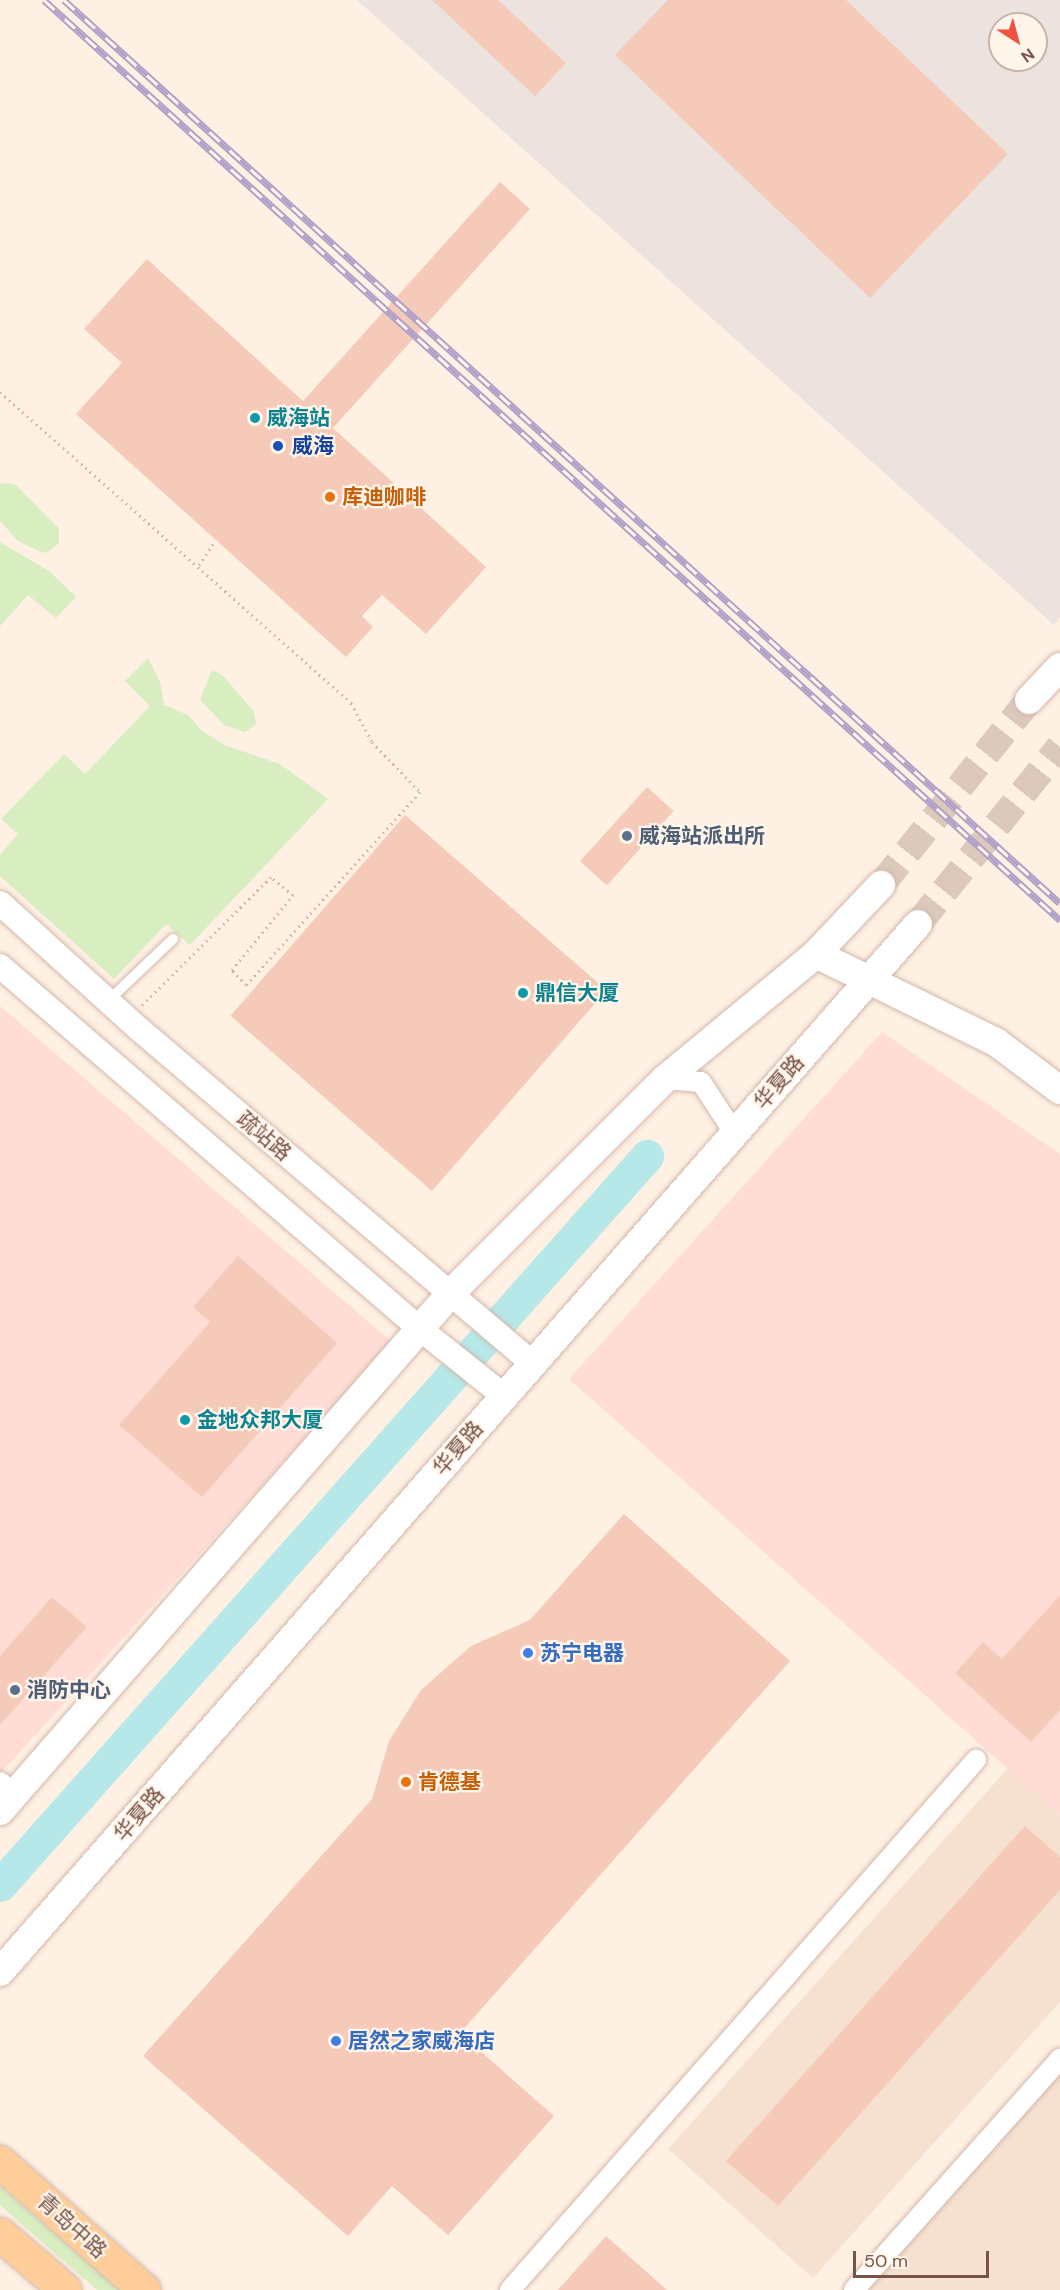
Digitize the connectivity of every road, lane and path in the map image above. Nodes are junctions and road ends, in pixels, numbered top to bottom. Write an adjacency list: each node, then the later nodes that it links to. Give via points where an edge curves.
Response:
1 (0, 393): 3 (path)
2 (216, 540): 3 (path)
3 (199, 565): 14 (path, via 351,703 372,742 420,792 246,985 232,970 293,895 271,877)
4 (1060, 667): 5 (main road)
5 (1029, 700)
6 (881, 885): 10 (main road)
7 (0, 903): 13 (street, 疏站路)
8 (918, 924): 12 (main road, 华夏路)
9 (173, 939): 13 (lane)
10 (816, 954): 12 (main road); 15 (main road)
11 (0, 966): 19 (street)
12 (868, 978): 16 (main road, via 996,1042); 17 (main road, 华夏路)
13 (108, 1001): 14 (street, 疏站路)
14 (128, 1019): 18 (street, 疏站路)
15 (665, 1079): 17 (street, via 700,1082); 18 (main road)
16 (1060, 1090)
17 (735, 1134): 20 (main road, 华夏路)
18 (456, 1300): 19 (main road); 20 (street, 疏站路)
19 (426, 1333): 21 (street); 23 (main road)
20 (526, 1358): 21 (main road, 华夏路)
21 (498, 1391): 24 (main road, 华夏路)
22 (976, 1760): 30 (street)
23 (5, 1796)
24 (0, 1972)
25 (1060, 2059): 31 (street)
26 (0, 2162): 29 (main road, 青岛中路)
27 (0, 2234): 28 (main road)
28 (65, 2290)
29 (144, 2290)
30 (510, 2290)
31 (854, 2290)

